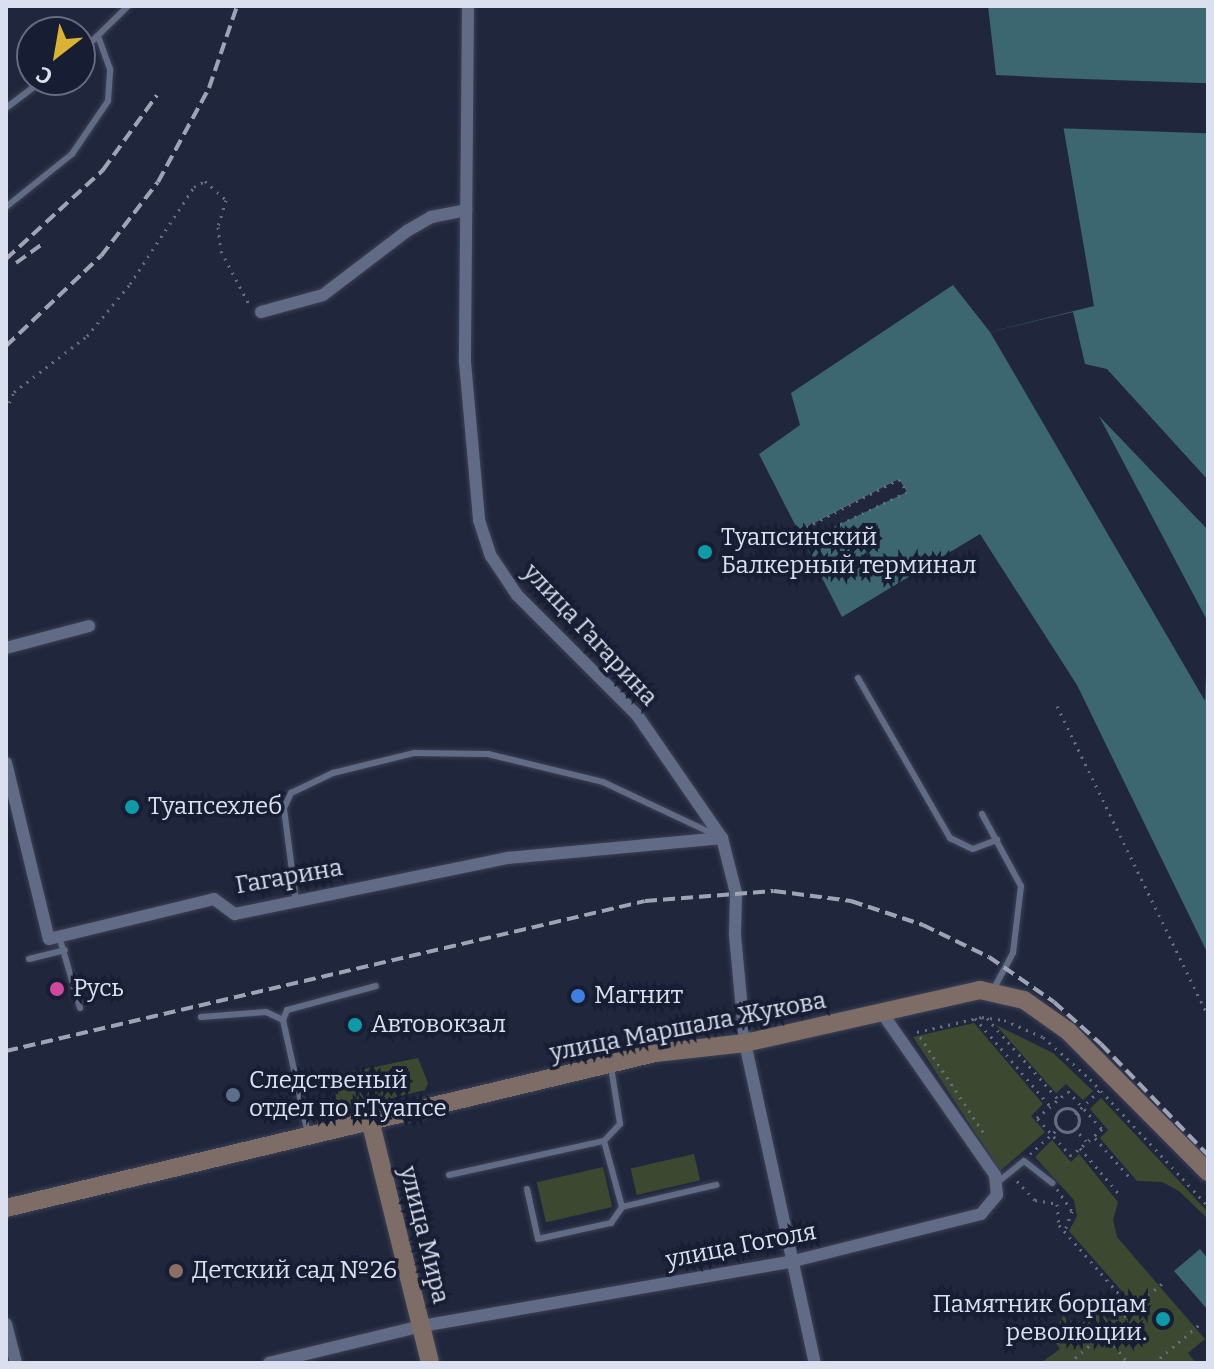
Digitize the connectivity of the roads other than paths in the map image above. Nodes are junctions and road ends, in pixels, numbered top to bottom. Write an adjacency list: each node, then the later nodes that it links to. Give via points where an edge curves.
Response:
1 (128, 6): 3 (lane)
2 (468, 6): 6 (street, улица Гагарина)
3 (99, 39): 4 (lane); 5 (lane, via 110,69 108,101 72,154)
4 (96, 41)
5 (6, 207)
6 (466, 210): 7 (street, via 431,217 407,231 323,295); 13 (street, улица Гагарина, via 465,362 479,520 491,556 517,595 637,715)
7 (261, 312)
8 (89, 626): 9 (street)
9 (6, 648)
10 (858, 678): 14 (lane, via 950,838 973,849)
11 (6, 763): 16 (street, via 49,939)
12 (982, 814): 14 (lane)
13 (722, 838): 15 (street, Гагарина, via 508,858); 15 (lane, via 603,782 488,754 414,753 333,773 291,793 284,808); 25 (street, улица Гагарина, via 736,893)
14 (997, 840): 20 (lane, via 1021,886 1013,953)
15 (296, 901): 16 (street, Гагарина, via 235,914 214,899)
16 (59, 936): 17 (lane)
17 (65, 950): 18 (lane); 21 (lane)
18 (29, 959)
19 (376, 986): 24 (lane, via 287,1010)
20 (993, 990): 22 (street, улица Маршала Жукова); 30 (street, via 1024,1000 1068,1031)
21 (80, 1008)
22 (882, 1013): 25 (street, улица Маршала Жукова); 32 (street)
23 (201, 1017): 24 (lane, via 266,1012)
24 (283, 1020): 28 (lane)
25 (745, 1043): 26 (street, улица Маршала Жукова); 38 (street, улица Гагарина)
26 (610, 1063): 27 (street, улица Маршала Жукова); 29 (lane, via 620,1124)
27 (370, 1120): 28 (street, улица Маршала Жукова); 40 (street, улица Мира)
28 (308, 1134): 37 (street, улица Маршала Жукова)
29 (604, 1141): 31 (lane); 36 (lane)
30 (1208, 1172)
31 (449, 1175)
32 (998, 1182): 33 (lane, via 1024,1161); 38 (street, улица Гоголя, via 993,1203 981,1214)
33 (1052, 1183)
34 (716, 1185): 36 (lane)
35 (527, 1189): 36 (lane, via 538,1239 611,1223)
36 (622, 1207)
37 (6, 1208)
38 (794, 1261): 40 (street, улица Гоголя); 44 (street, улица Гагарина)
39 (6, 1324): 41 (street)
40 (422, 1326): 42 (street, улица Гоголя); 43 (street, улица Мира)
41 (16, 1363)
42 (269, 1363)
43 (430, 1363)
44 (815, 1363)

